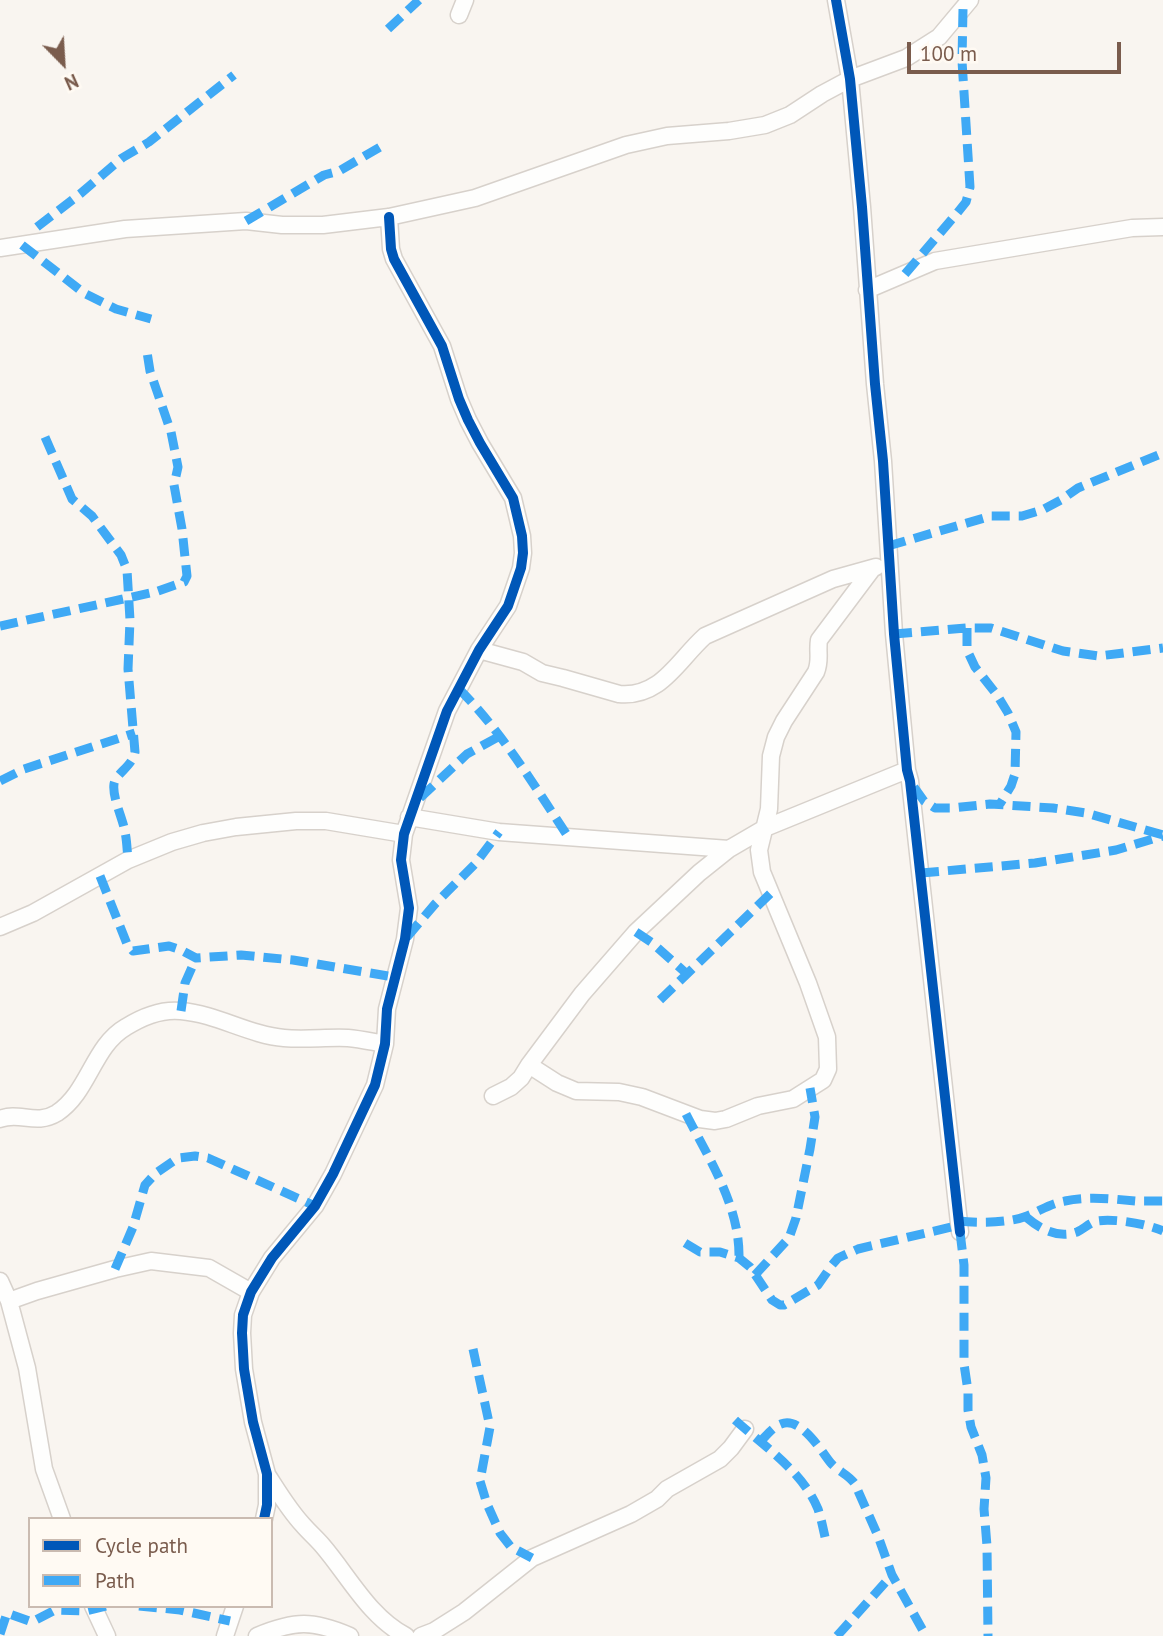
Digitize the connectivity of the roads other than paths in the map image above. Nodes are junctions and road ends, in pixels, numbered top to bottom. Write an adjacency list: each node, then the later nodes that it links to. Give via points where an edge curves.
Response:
1 (836, 0): 3 (street)
2 (970, 0): 3 (street, via 939,37 906,58)
3 (850, 79): 4 (street, via 765,125 626,145 475,198); 7 (street)
4 (389, 217): 6 (street, via 323,225 246,221 125,229); 9 (street, via 394,259 442,346 458,398 518,515 522,568 508,606)
5 (1163, 227): 7 (street, via 1132,228 935,261)
6 (0, 248)
7 (867, 290): 8 (street, via 883,461)
8 (881, 566): 9 (street, via 833,579 705,636 674,670 643,692 619,694); 10 (street); 12 (street, via 819,640 816,672 776,737)
9 (479, 650): 11 (street, via 447,711)
10 (908, 770): 12 (street); 20 (street)
11 (409, 817): 13 (street); 14 (street, via 511,833)
12 (765, 828): 14 (street); 17 (street, via 759,850 762,872 827,1037 828,1069 823,1080 793,1099 715,1121 619,1092 576,1091)
13 (404, 834): 15 (street, via 326,821 203,833 128,860 33,914); 16 (street, via 401,860 409,908 387,1009)
14 (729, 849): 17 (street, via 636,932)
15 (0, 927)
16 (385, 1044): 19 (street, via 348,1038 282,1038 181,1011 161,1012 116,1034 57,1112 39,1119); 22 (street, via 375,1085 321,1196)
17 (529, 1065): 18 (street, via 517,1082)
18 (493, 1096)
19 (0, 1119)
20 (960, 1232)
21 (0, 1281): 23 (street)
22 (251, 1292): 23 (street, via 209,1268 151,1261); 25 (street, via 243,1315 244,1369)
23 (9, 1301): 26 (street, via 27,1367 44,1469)
24 (745, 1429): 35 (street, via 719,1459 657,1499 532,1558 464,1612)
25 (267, 1474): 27 (street); 34 (street, via 368,1604)
26 (61, 1517)
27 (264, 1517)
28 (94, 1608): 30 (street)
29 (234, 1608): 31 (street)
30 (107, 1636)
31 (225, 1636)
32 (257, 1636): 33 (street, via 306,1623)
33 (351, 1636)
34 (406, 1636)
35 (421, 1636)

